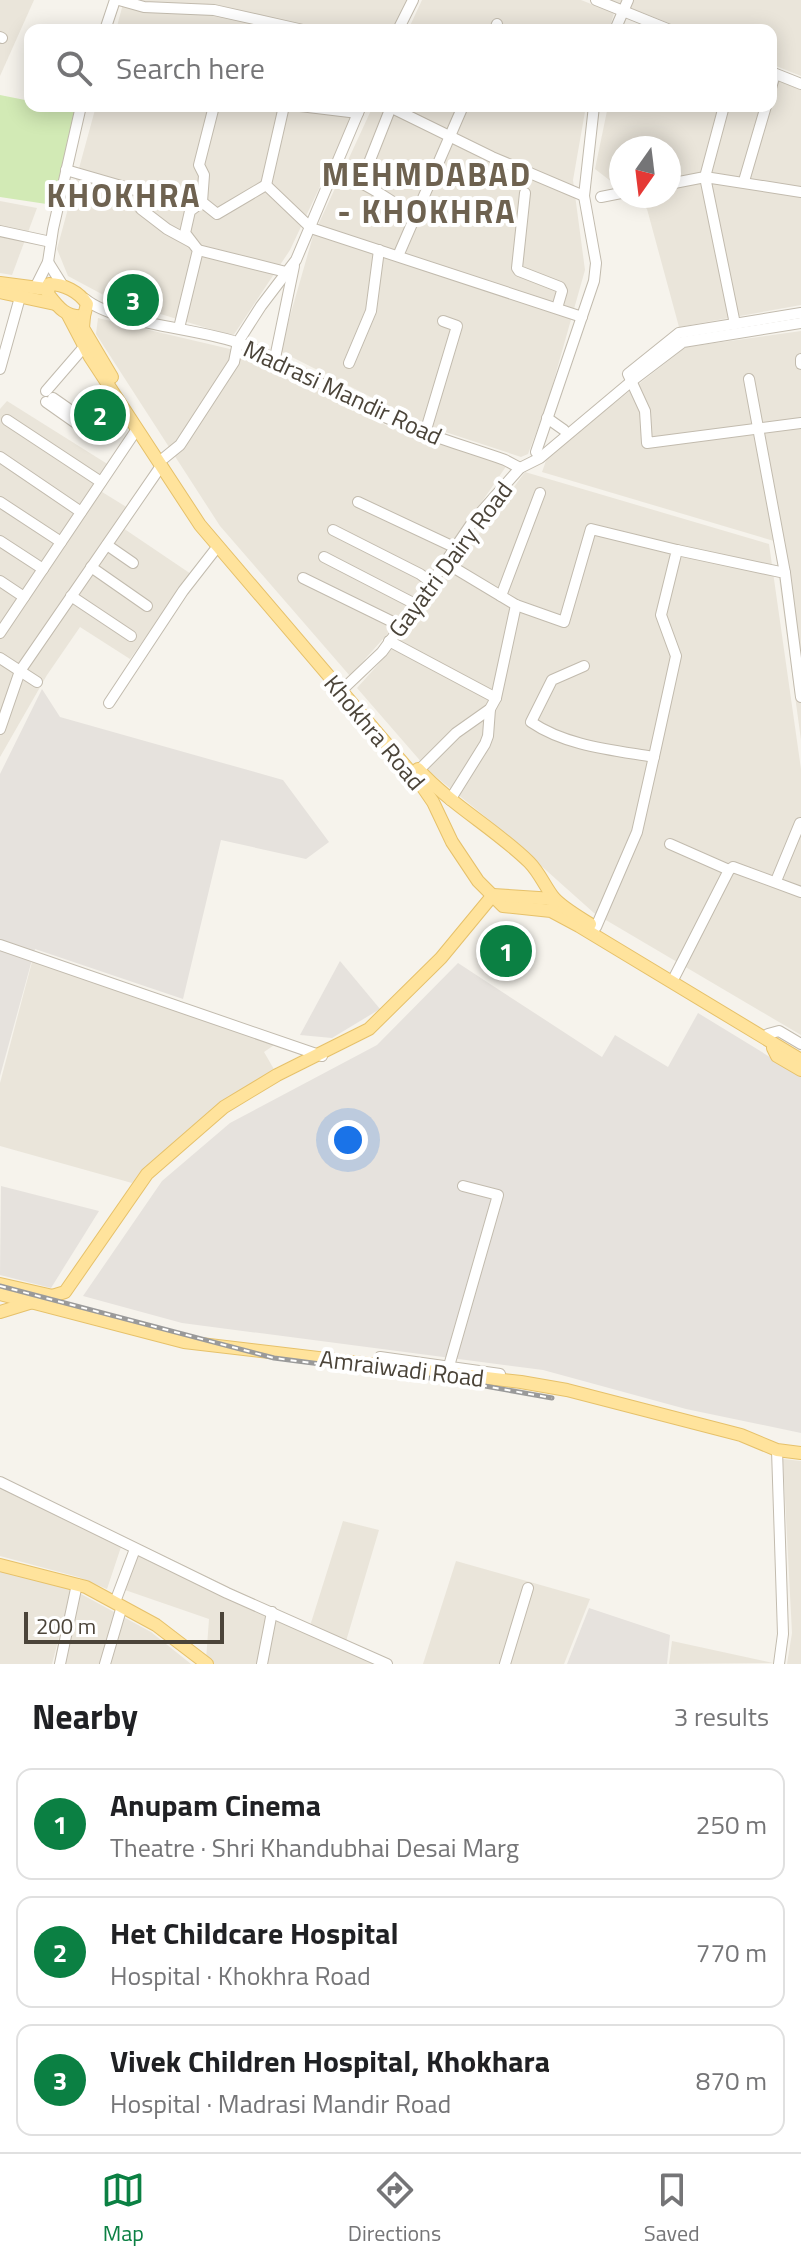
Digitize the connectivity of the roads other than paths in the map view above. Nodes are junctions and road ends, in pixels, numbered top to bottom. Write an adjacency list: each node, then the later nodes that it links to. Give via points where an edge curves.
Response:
1 (117, 0): 5 (street); 6 (street, via 144,7 214,10)
2 (413, 0): 7 (street)
3 (596, 0): 4 (street)
4 (626, 5): 8 (street); 9 (street)
5 (107, 24)
6 (276, 24)
7 (401, 24)
8 (618, 24)
9 (659, 24)
10 (777, 75): 11 (street)
11 (801, 84)
12 (80, 112): 23 (street)
13 (212, 112): 33 (street, via 199,165 204,175)
14 (283, 112): 27 (street)
15 (359, 112): 35 (street)
16 (388, 112): 34 (street, via 361,183)
17 (400, 112): 22 (street)
18 (460, 112): 22 (street)
19 (593, 112): 31 (street)
20 (722, 112): 24 (street)
21 (764, 112): 25 (street)
22 (450, 137): 31 (street); 34 (street)
23 (66, 170): 37 (street); 38 (street, via 142,192 141,209)
24 (705, 177): 25 (street); 26 (street); 57 (street)
25 (744, 181): 28 (street)
26 (681, 182)
27 (266, 185): 33 (street, via 217,214); 35 (street)
28 (801, 192)
29 (525, 193): 50 (street, via 517,268 560,287)
30 (609, 195): 32 (street)
31 (584, 196): 54 (street, via 596,271)
32 (601, 197)
33 (202, 202): 38 (street, via 190,211 185,233)
34 (416, 215): 40 (street)
35 (311, 228): 39 (street); 41 (street)
36 (0, 231): 37 (street)
37 (51, 242): 42 (street)
38 (194, 246): 43 (street); 58 (street)
39 (379, 250): 40 (street); 62 (street, via 371,311)
40 (398, 256): 50 (street)
41 (296, 260): 43 (street); 61 (street)
42 (48, 262): 45 (street); 46 (street)
43 (286, 272): 59 (street)
44 (0, 283): 46 (main road)
45 (63, 286): 46 (main road); 48 (main road)
46 (31, 290): 47 (main road); 49 (main road); 49 (main road); 63 (street)
47 (0, 292)
48 (83, 297): 51 (main road, Khokhra Road); 52 (street)
49 (55, 304): 53 (main road)
50 (557, 308): 54 (street)
51 (85, 313): 52 (street); 53 (main road); 78 (main road, Khokhra Road, via 83,328)
52 (117, 313): 58 (street, Madrasi Mandir Road)
53 (68, 315): 60 (main road, Khokhra Road)
54 (582, 317): 68 (street)
55 (801, 318): 57 (street); 64 (street, via 683,342)
56 (443, 321): 75 (street, via 457,326)
57 (735, 324): 64 (street, via 679,333 634,367 628,374)
58 (179, 328): 59 (street, Madrasi Mandir Road)
59 (238, 342): 61 (street, Madrasi Mandir Road); 78 (street, via 234,362 180,445)
60 (85, 350): 66 (street); 67 (main road, Khokhra Road)
61 (275, 358): 75 (street, Madrasi Mandir Road)
62 (349, 363)
63 (0, 369)
64 (631, 379): 71 (street, via 645,411 647,443); 73 (street); 79 (street, Gayatri Dairy Road, via 540,458)
65 (749, 379): 71 (street)
66 (49, 396): 67 (street, via 93,426); 74 (street)
67 (129, 417): 72 (main road, Khokhra Road)
68 (547, 418): 73 (street); 76 (street)
69 (7, 420): 80 (street)
70 (801, 423): 71 (street)
71 (759, 428): 97 (street)
72 (137, 429): 78 (main road, Khokhra Road); 80 (street)
73 (564, 430): 76 (street)
74 (90, 433)
75 (425, 433): 79 (street, Madrasi Mandir Road)
76 (536, 452): 79 (street)
77 (0, 457): 84 (street)
78 (162, 462): 88 (street); 89 (main road, Khokhra Road); 115 (main road, Khokhra Road)
79 (524, 465): 90 (street, Gayatri Dairy Road)
80 (101, 482): 84 (street)
81 (540, 493): 102 (street)
82 (0, 502): 87 (street)
83 (358, 502): 90 (street)
84 (81, 512): 87 (street)
85 (333, 530): 100 (street)
86 (0, 541): 96 (street)
87 (61, 542): 96 (street)
88 (107, 545): 93 (street); 95 (street)
89 (218, 546): 115 (main road, Khokhra Road); 118 (street)
90 (456, 548): 94 (street, Gayatri Dairy Road)
91 (677, 550): 97 (street); 105 (street, via 591,529 564,622); 121 (street, via 661,615 676,656)
92 (324, 557): 104 (street)
93 (133, 563)
94 (446, 563): 100 (street, Gayatri Dairy Road); 102 (street)
95 (91, 567): 101 (street); 106 (street)
96 (43, 569): 103 (street)
97 (785, 573): 116 (street)
98 (303, 578): 107 (street)
99 (0, 581): 103 (street)
100 (432, 583): 104 (street, Gayatri Dairy Road)
101 (71, 596): 109 (street); 113 (street)
102 (501, 596): 105 (street)
103 (24, 597): 108 (street)
104 (417, 605): 107 (street, Gayatri Dairy Road)
105 (516, 605): 117 (street)
106 (147, 606)
107 (401, 626): 110 (street, Gayatri Dairy Road)
108 (2, 627)
109 (131, 636)
110 (389, 641): 115 (street, Gayatri Dairy Road); 117 (street)
111 (0, 658): 113 (street)
112 (584, 666): 121 (street, via 552,680 531,722 550,735)
113 (20, 671): 114 (street); 120 (street)
114 (37, 682)
115 (344, 688): 122 (main road, Khokhra Road); 123 (main road, Khokhra Road)
116 (801, 697)
117 (496, 698): 119 (street)
118 (109, 703)
119 (490, 709): 122 (street); 123 (street, via 485,744)
120 (0, 729)
121 (654, 757): 134 (street, via 637,832)
122 (419, 770): 123 (main road, Khokhra Road)
123 (441, 798): 127 (main road, Khokhra Road, via 452,842); 131 (main road, Khokhra Road, via 487,826 528,862 545,881)
124 (800, 823): 128 (street)
125 (670, 844): 126 (street)
126 (729, 870): 128 (street, via 739,867); 136 (street)
127 (478, 881): 130 (main road, Khokhra Road); 133 (main road)
128 (776, 881): 129 (street)
129 (801, 892)
130 (493, 895): 131 (main road); 132 (main road, Khokhra Road); 133 (main road)
131 (553, 905): 132 (main road, Khokhra Road); 134 (main road, Khokhra Road); 137 (main road, Khokhra Road)
132 (503, 906): 140 (main road, via 482,920 373,1033)
133 (476, 915): 140 (main road, via 369,1029)
134 (596, 927): 136 (main road, Khokhra Road)
135 (0, 945): 140 (street)
136 (675, 976): 137 (main road, Khokhra Road)
137 (771, 1039): 138 (street, via 779,1031); 139 (main road); 141 (main road); 142 (main road, via 777,1056)
138 (801, 1044)
139 (801, 1053)
140 (322, 1056): 144 (main road, via 224,1107 176,1147 147,1174)
141 (801, 1060)
142 (801, 1070)
143 (463, 1186): 153 (street, via 498,1195)
144 (85, 1272): 147 (main road); 148 (main road)
145 (0, 1284): 148 (main road)
146 (0, 1294): 149 (main road)
147 (68, 1300): 148 (main road); 150 (main road)
148 (52, 1301): 149 (main road); 150 (main road, Amraiwadi Road); 151 (main road)
149 (36, 1302): 151 (main road)
150 (81, 1314): 152 (main road, Amraiwadi Road, via 184,1342)
151 (0, 1315)
152 (377, 1365): 153 (street, via 380,1357); 154 (main road, Amraiwadi Road)
153 (449, 1366): 154 (street, via 545,1380)
154 (545, 1386): 155 (main road, Amraiwadi Road, via 741,1435)
155 (777, 1450): 156 (main road, Amraiwadi Road); 164 (street, via 783,1634)
156 (801, 1453)
157 (0, 1482): 158 (street)
158 (135, 1549): 162 (street); 163 (street)
159 (0, 1565): 160 (main road)
160 (77, 1584): 162 (main road); 165 (street)
161 (528, 1588): 170 (street)
162 (118, 1604): 166 (street); 167 (main road)
163 (272, 1612): 168 (street); 169 (street)
164 (779, 1663)
165 (60, 1664)
166 (105, 1664)
167 (207, 1664)
168 (262, 1664)
169 (387, 1664)
170 (505, 1664)

